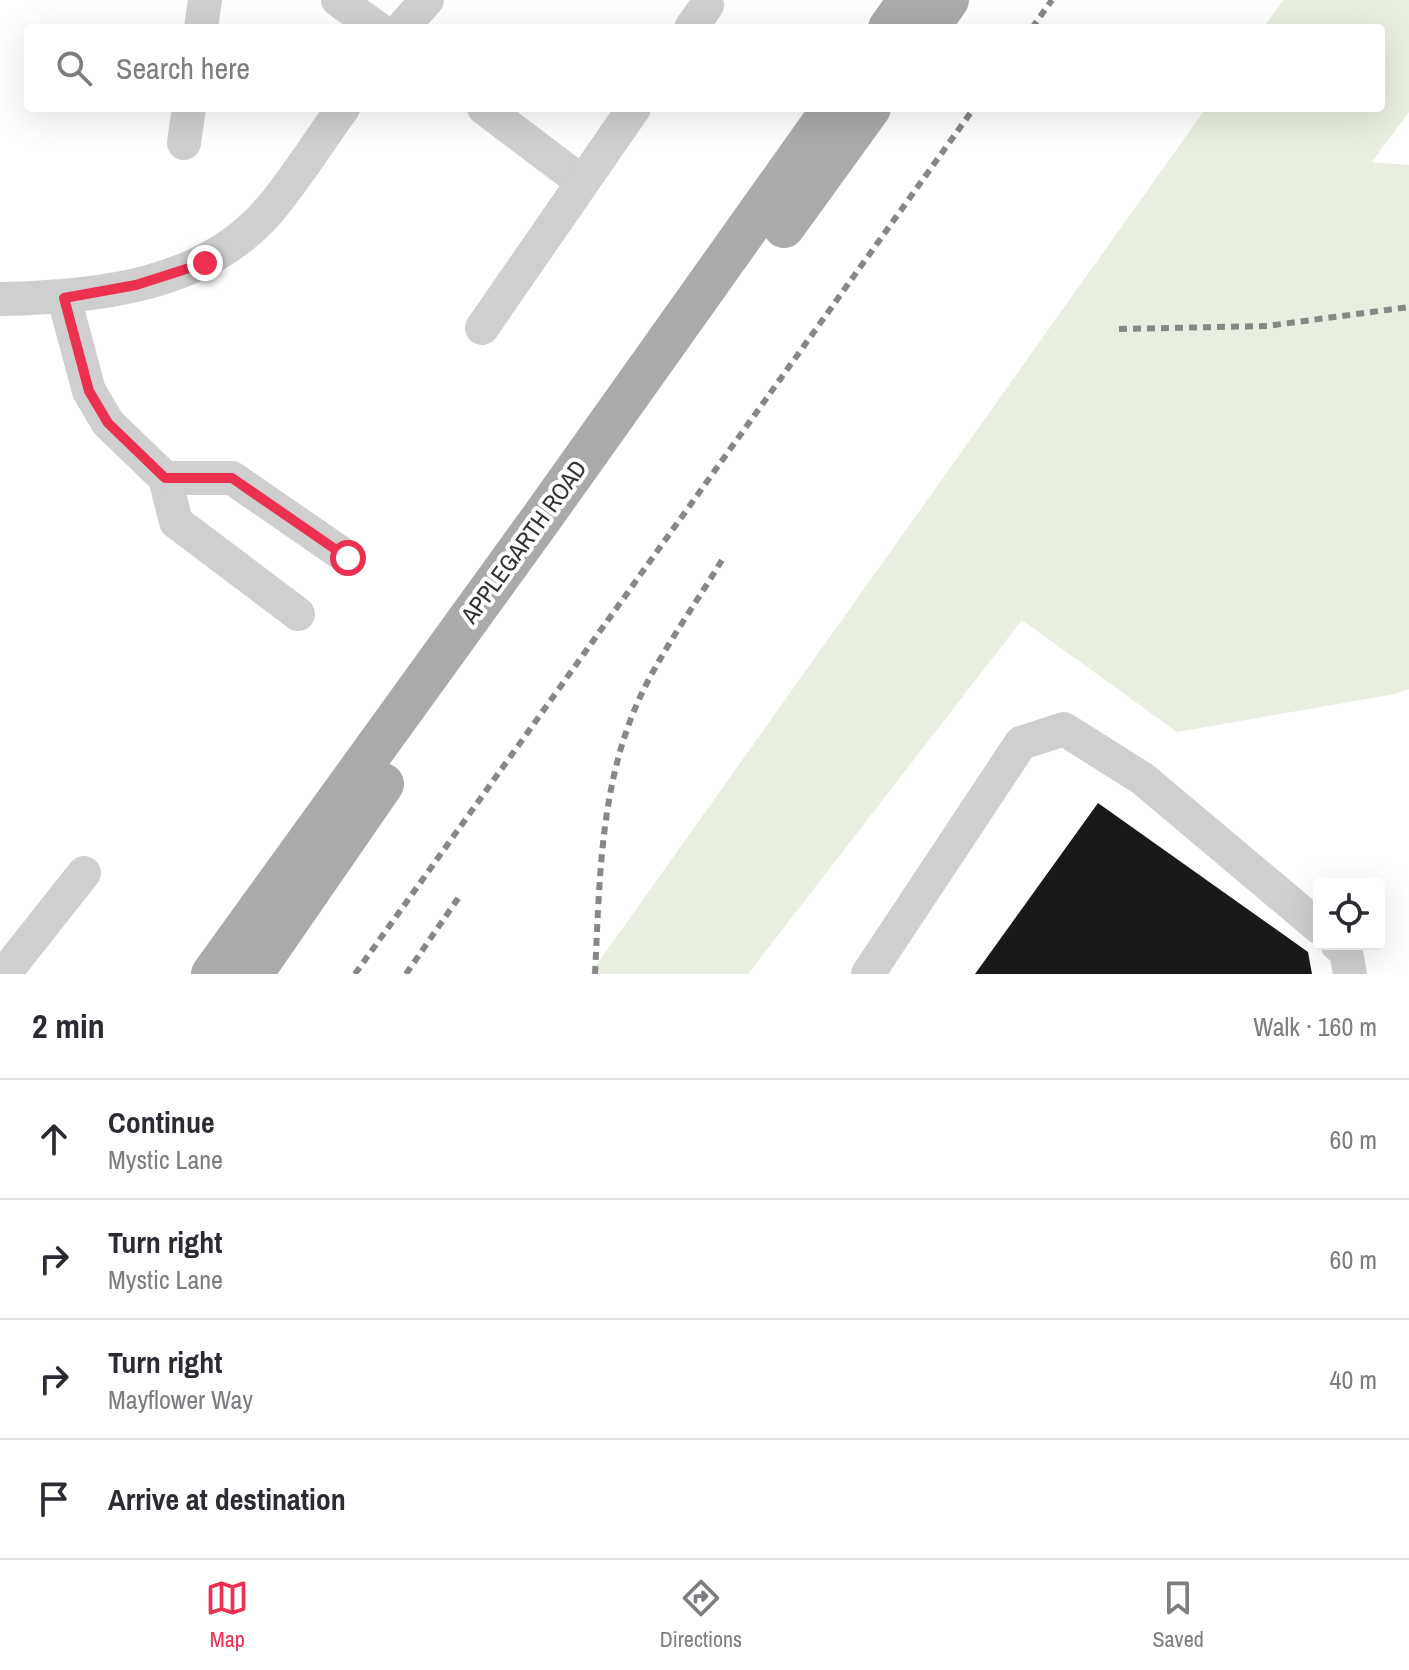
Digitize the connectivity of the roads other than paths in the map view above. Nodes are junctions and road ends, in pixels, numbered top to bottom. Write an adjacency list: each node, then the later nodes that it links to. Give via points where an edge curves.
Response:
1 (205, 0): 6 (street)
2 (338, 0): 7 (street)
3 (427, 0): 8 (street)
4 (909, 0): 9 (main road)
5 (948, 0): 10 (main road)
6 (202, 24)
7 (371, 24)
8 (406, 24)
9 (892, 24)
10 (931, 24)
11 (188, 112): 17 (street)
12 (340, 112): 19 (street, via 270,209 205,263 136,285)
13 (489, 112): 18 (street)
14 (631, 112): 18 (street)
15 (830, 112): 29 (main road, APPLEGARTH ROAD)
16 (867, 112): 30 (main road, APPLEGARTH ROAD, via 466,664)
17 (184, 143)
18 (582, 182): 21 (street)
19 (64, 298): 20 (street); 22 (street, via 89,391 108,423)
20 (0, 299)
21 (482, 328)
22 (165, 478): 23 (street, via 232,478); 24 (street, via 176,522)
23 (348, 558)
24 (298, 614)
25 (84, 873): 28 (street)
26 (1313, 922): 31 (street, via 1143,779 1064,729 1021,743)
27 (1344, 950): 32 (street)
28 (4, 974)
29 (212, 974)
30 (252, 974)
31 (868, 974)
32 (1350, 974)

